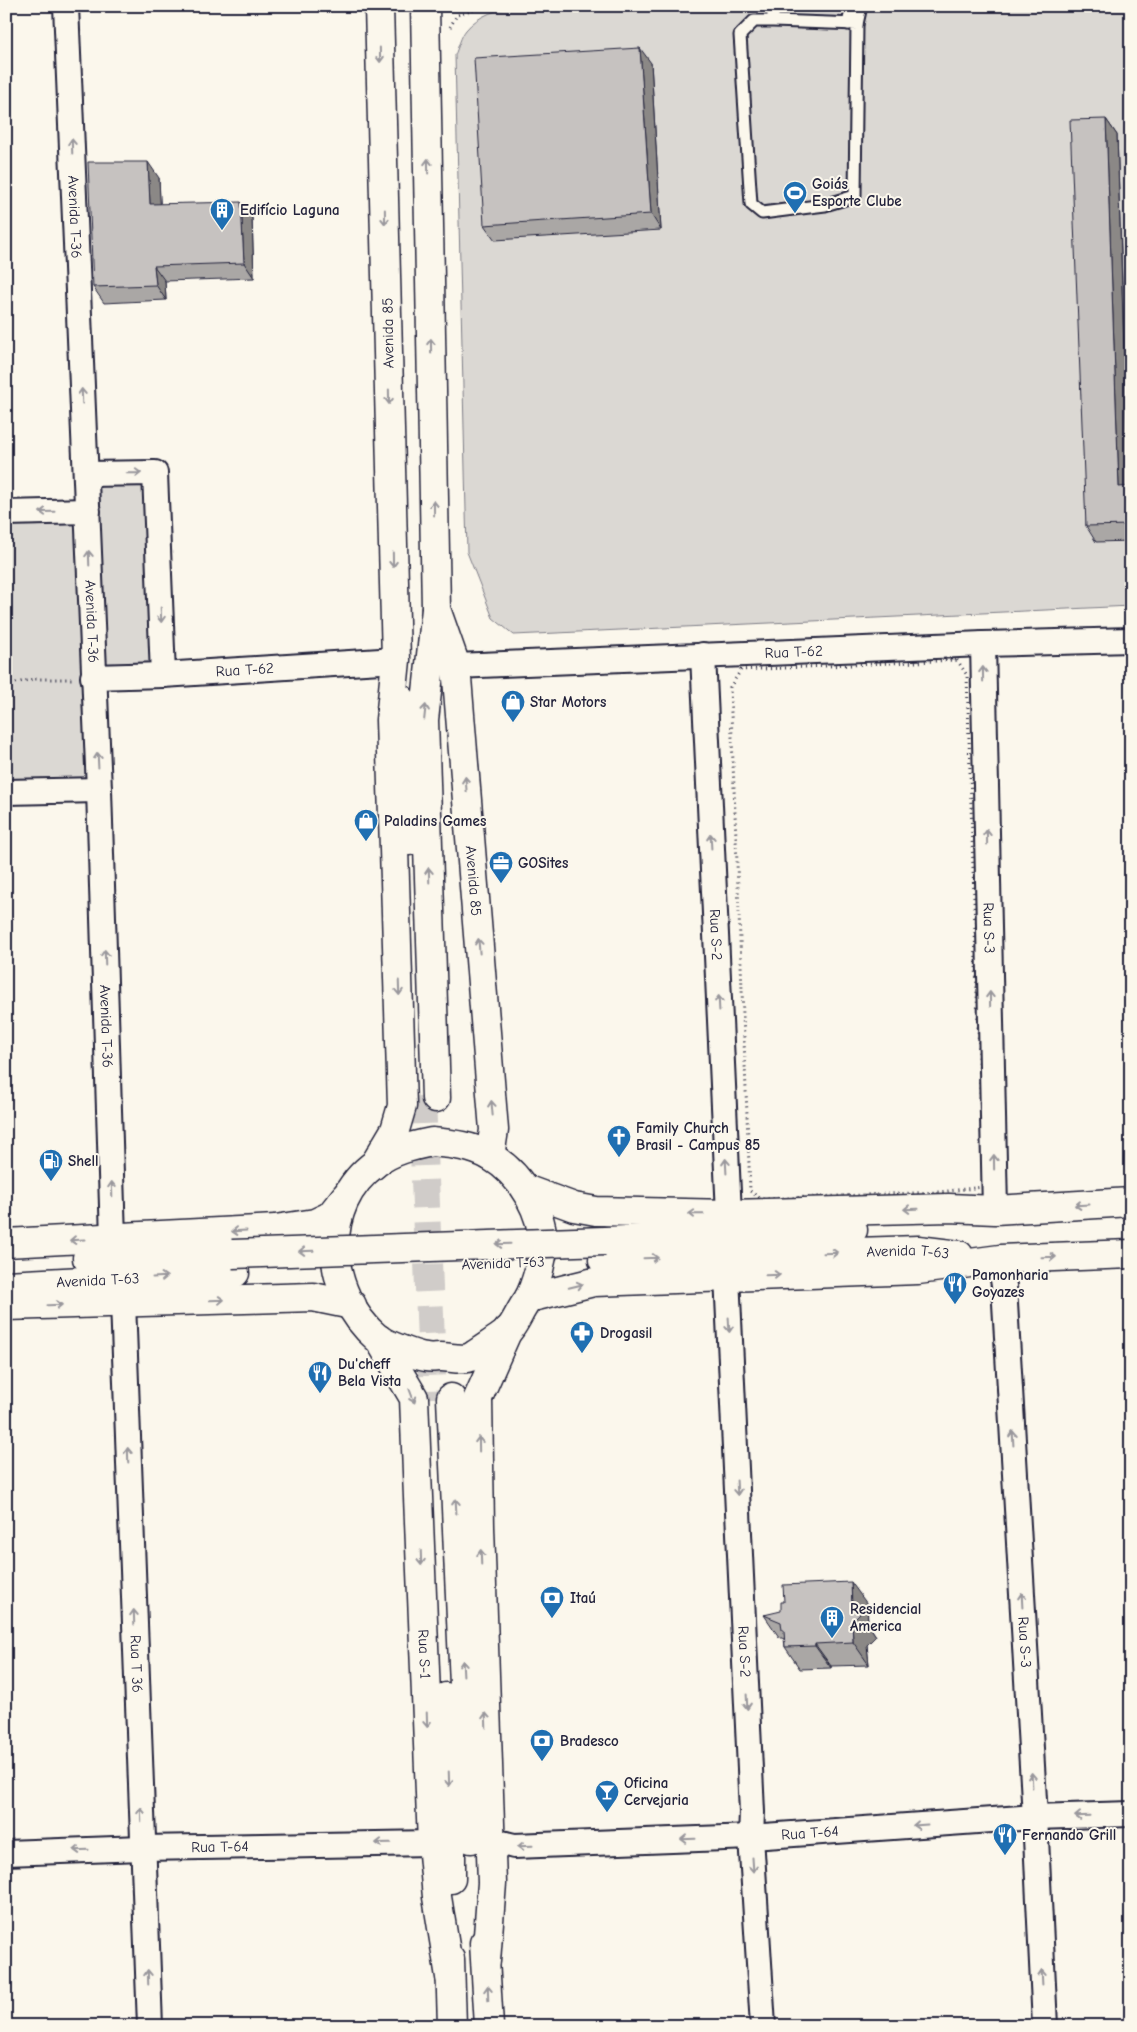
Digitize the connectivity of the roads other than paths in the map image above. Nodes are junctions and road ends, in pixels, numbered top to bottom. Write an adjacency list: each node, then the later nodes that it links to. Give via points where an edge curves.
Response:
1 (66, 6): 9 (street, Avenida T-36, one-way to 1)
2 (379, 6): 16 (main road, Avenida 85, one-way to 16)
3 (425, 6): 12 (main road, Avenida 85, one-way to 3)
4 (773, 6): 7 (lane)
5 (852, 6): 8 (lane)
6 (861, 6): 8 (lane)
7 (773, 21): 8 (lane); 8 (lane, via 754,21 740,35 752,204 762,213 825,205 855,196)
8 (852, 24)
9 (86, 474): 10 (street, Avenida T-36); 18 (street, one-way to 18, via 155,473)
10 (88, 511): 11 (street, one-way to 11); 19 (street, Avenida T-36, one-way to 10)
11 (6, 513)
12 (436, 609): 16 (main road, Avenida 85, one-way to 12, via 404,723 429,1097 424,720); 17 (main road, Avenida 85)
13 (1131, 640): 14 (street, Rua T-62)
14 (982, 644): 15 (street, Rua T-62); 27 (street, Rua S-3, one-way to 14)
15 (703, 655): 17 (street, Rua T-62); 28 (street, Rua S-2, one-way to 15)
16 (396, 660): 18 (street, Rua T-62); 23 (main road, Avenida 85, one-way to 23, via 390,720 402,1106 396,1130)
17 (456, 666): 22 (main road, Avenida 85, one-way to 17, via 494,1130)
18 (163, 675): 19 (street, Rua T-62)
19 (86, 678): 20 (street, Avenida T-36, one-way to 19)
20 (99, 790): 21 (street); 29 (street, Avenida T-36, one-way to 20)
21 (6, 792)
22 (490, 1156): 23 (main road, via 462,1145 432,1142 403,1148); 24 (main road, via 510,1170)
23 (376, 1162): 25 (main road)
24 (525, 1189): 28 (main road, Avenida T-63, one-way to 24, via 596,1211 574,1207); 38 (main road, via 539,1219 543,1251)
25 (346, 1196): 29 (main road, one-way to 29, via 330,1216 315,1222 275,1229); 40 (main road, via 333,1243 338,1276)
26 (1131, 1202): 27 (main road, Avenida T-63, one-way to 27)
27 (995, 1210): 28 (main road, Avenida T-63, one-way to 28, via 950,1208); 31 (main road, Avenida T-63, via 936,1226)
28 (729, 1214)
29 (113, 1238): 30 (main road, one-way to 30)
30 (6, 1243)
31 (604, 1250): 33 (main road, Avenida T-63, one-way to 33, via 918,1250); 35 (main road, Avenida T-63, bridge)
32 (1131, 1254): 33 (main road, Avenida T-63, one-way to 32)
33 (1000, 1259): 36 (main road, Avenida T-63, one-way to 33, via 918,1270); 45 (street, Rua S-3, one-way to 33)
34 (6, 1260): 35 (main road, Avenida T-63)
35 (234, 1263): 37 (main road, Avenida T-63, one-way to 35)
36 (727, 1276): 38 (main road, Avenida T-63, one-way to 36, via 594,1282); 46 (street, Rua S-2, one-way to 46)
37 (6, 1285)
38 (529, 1298): 42 (main road)
39 (122, 1302): 40 (main road, Avenida T-63, one-way to 40, via 313,1297); 41 (main road, Avenida T-63, one-way to 39); 49 (street, Rua T 36, one-way to 39)
40 (352, 1305): 43 (main road)
41 (6, 1306)
42 (508, 1330): 43 (main road, via 468,1358 424,1357); 47 (main road, Rua S-1, one-way to 42, via 478,1398)
43 (379, 1339): 48 (main road, Rua S-1, one-way to 48, via 414,1398)
44 (1131, 1814): 45 (street, Rua T-64, one-way to 45)
45 (1034, 1817): 46 (street, Rua T-64, one-way to 46); 57 (street, Rua S-3, one-way to 45)
46 (751, 1837): 47 (street, Rua T-64, one-way to 47, via 514,1846); 56 (street, Rua S-2, one-way to 56)
47 (490, 1840): 51 (main road, Rua S-1, via 492,1883)
48 (432, 1843): 49 (street, Rua T-64, one-way to 49); 52 (main road, Rua S-1)
49 (142, 1848): 50 (street, Rua T-64, one-way to 50); 53 (street, Rua T 36, one-way to 49)
50 (6, 1854)
51 (486, 1961): 52 (main road, Rua S-1, one-way to 52, via 472,1863 442,1398 451,1841); 55 (main road, Rua S-1, one-way to 51)
52 (450, 1977): 54 (main road, Rua S-1)
53 (150, 2026)
54 (452, 2026)
55 (489, 2026)
56 (763, 2026)
57 (1045, 2026)

